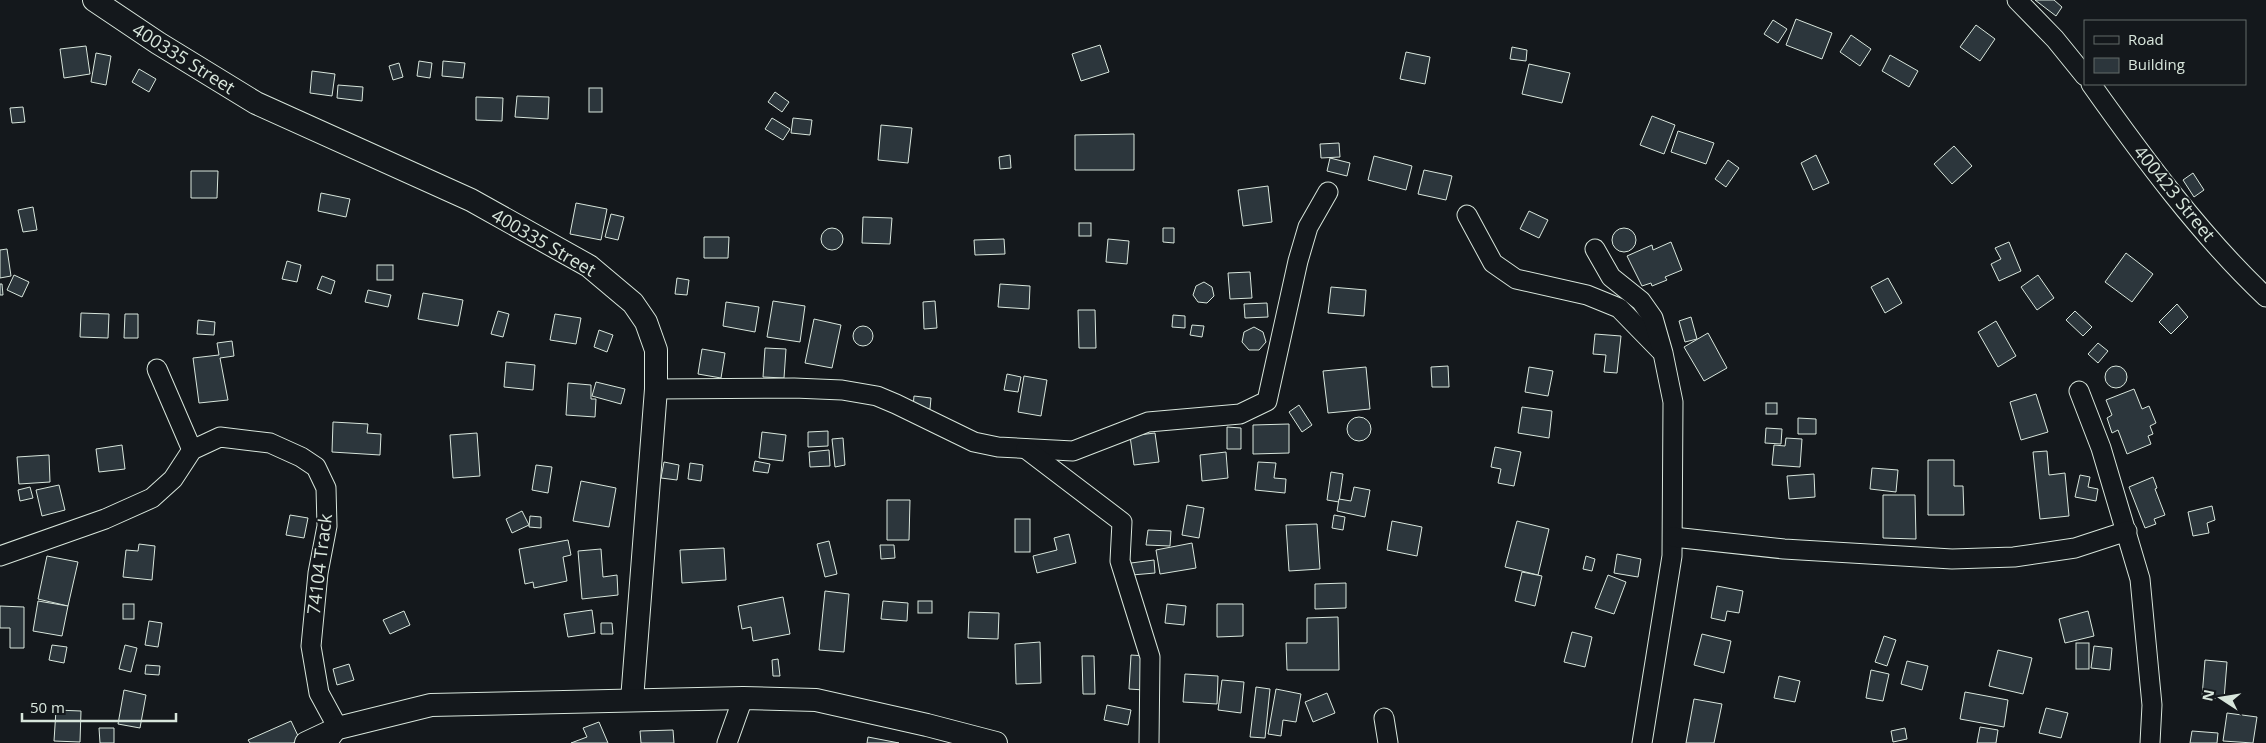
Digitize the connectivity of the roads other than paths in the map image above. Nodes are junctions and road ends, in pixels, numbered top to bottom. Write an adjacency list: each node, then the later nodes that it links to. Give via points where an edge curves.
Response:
1 (94, 0): 11 (street, 400335 Street, via 256,103 471,200 589,266 633,303 646,322 656,350)
2 (2017, 0): 3 (street)
3 (2084, 75)
4 (2092, 85): 8 (street, 400423 Street, via 2175,195 2242,274)
5 (1328, 192): 13 (street, via 1308,227 1298,261 1267,401 1240,414 1148,422 1073,451)
6 (1467, 215): 9 (street, via 1493,263 1516,278 1587,295 1619,308)
7 (1595, 249): 9 (street, via 1611,277 1641,301 1653,318)
8 (2266, 297)
9 (1663, 353): 16 (street, via 1673,402)
10 (157, 369): 14 (street)
11 (656, 389): 13 (street, via 794,388 877,396 974,442); 19 (street, 400335 Street)
12 (2079, 391): 15 (street)
13 (1026, 449): 25 (street, via 1122,522 1120,561 1150,657)
14 (192, 450): 17 (street, via 173,479 152,498 105,519); 21 (street, 74104 Track, via 220,437 270,443 316,467 326,488 327,526 318,573 311,646 319,693)
15 (2127, 531): 16 (street, via 2075,548 2014,557 1952,559); 28 (street, via 2140,578 2148,646 2152,705)
16 (1673, 537): 27 (street)
17 (0, 556)
18 (743, 698): 19 (street); 23 (street); 24 (street, via 816,700)
19 (632, 700): 21 (street, via 431,705)
20 (1384, 718): 26 (street)
21 (332, 736): 22 (street)
22 (306, 743)
23 (727, 743)
24 (996, 743)
25 (1149, 743)
26 (1388, 743)
27 (1642, 743)
28 (2150, 743)

